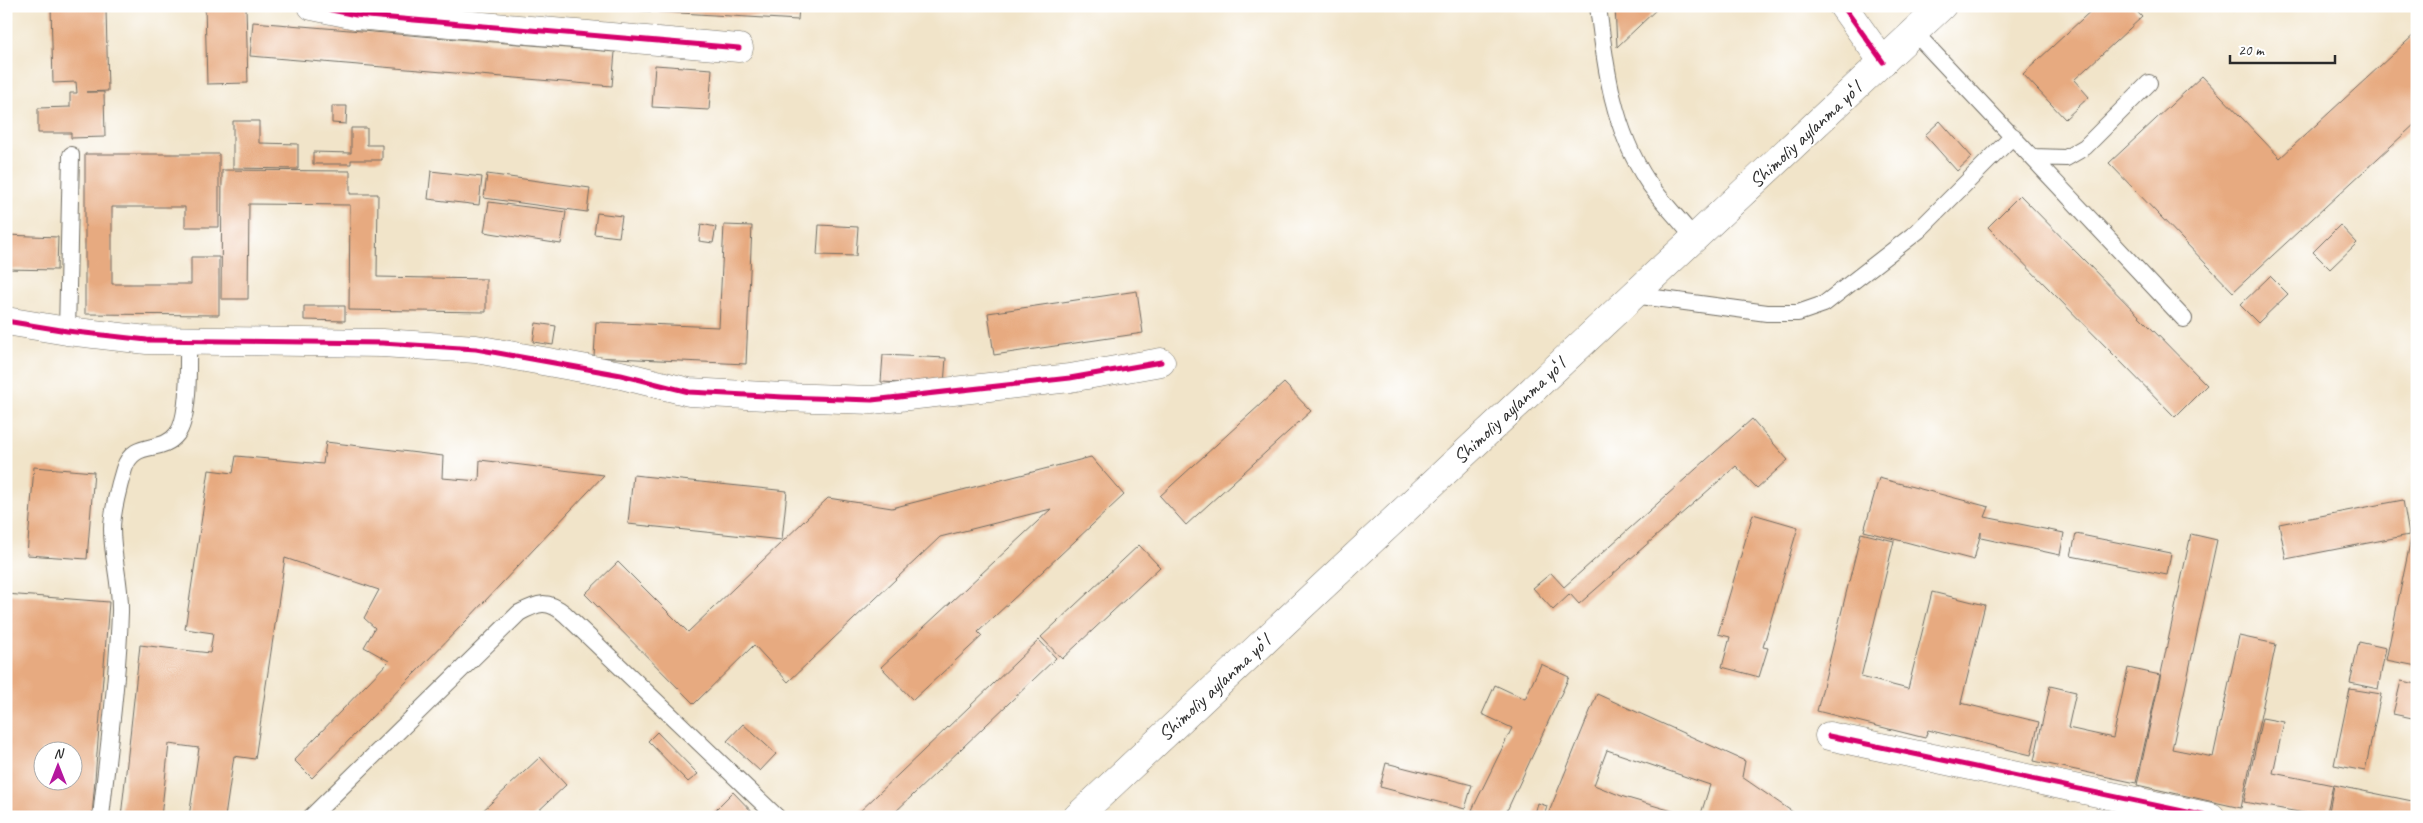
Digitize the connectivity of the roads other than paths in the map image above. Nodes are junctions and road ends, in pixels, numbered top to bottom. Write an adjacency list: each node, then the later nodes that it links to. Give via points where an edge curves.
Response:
1 (312, 6): 6 (street, via 356,15)
2 (1598, 6): 12 (lane, via 1605,64 1622,134 1648,181)
3 (1843, 6): 7 (street)
4 (1942, 6): 5 (street, Shimoliy aylanma yoʻl)
5 (1915, 33): 7 (street, Shimoliy aylanma yoʻl); 9 (lane)
6 (739, 48)
7 (1883, 62): 12 (street, Shimoliy aylanma yoʻl)
8 (2149, 83): 11 (lane, via 2085,147 2066,158)
9 (2013, 136): 11 (lane); 13 (lane, via 1918,231 1824,304 1798,313 1767,314)
10 (71, 155): 16 (lane)
11 (2033, 157): 14 (lane)
12 (1694, 238): 13 (street, Shimoliy aylanma yoʻl)
13 (1633, 295): 23 (street, Shimoliy aylanma yoʻl)
14 (2184, 319)
15 (6, 321): 16 (street)
16 (67, 331): 17 (street, via 147,340)
17 (188, 340): 18 (street, via 382,343 476,349 621,375 689,392 872,400 1070,378); 20 (lane, via 183,424 177,435 167,442 138,449 130,455 122,477 112,528 120,611)
18 (1162, 362)
19 (1829, 736): 24 (street)
20 (101, 817)
21 (311, 817): 22 (lane, via 519,613 538,604 555,605)
22 (777, 817)
23 (1077, 817)
24 (2211, 817)

